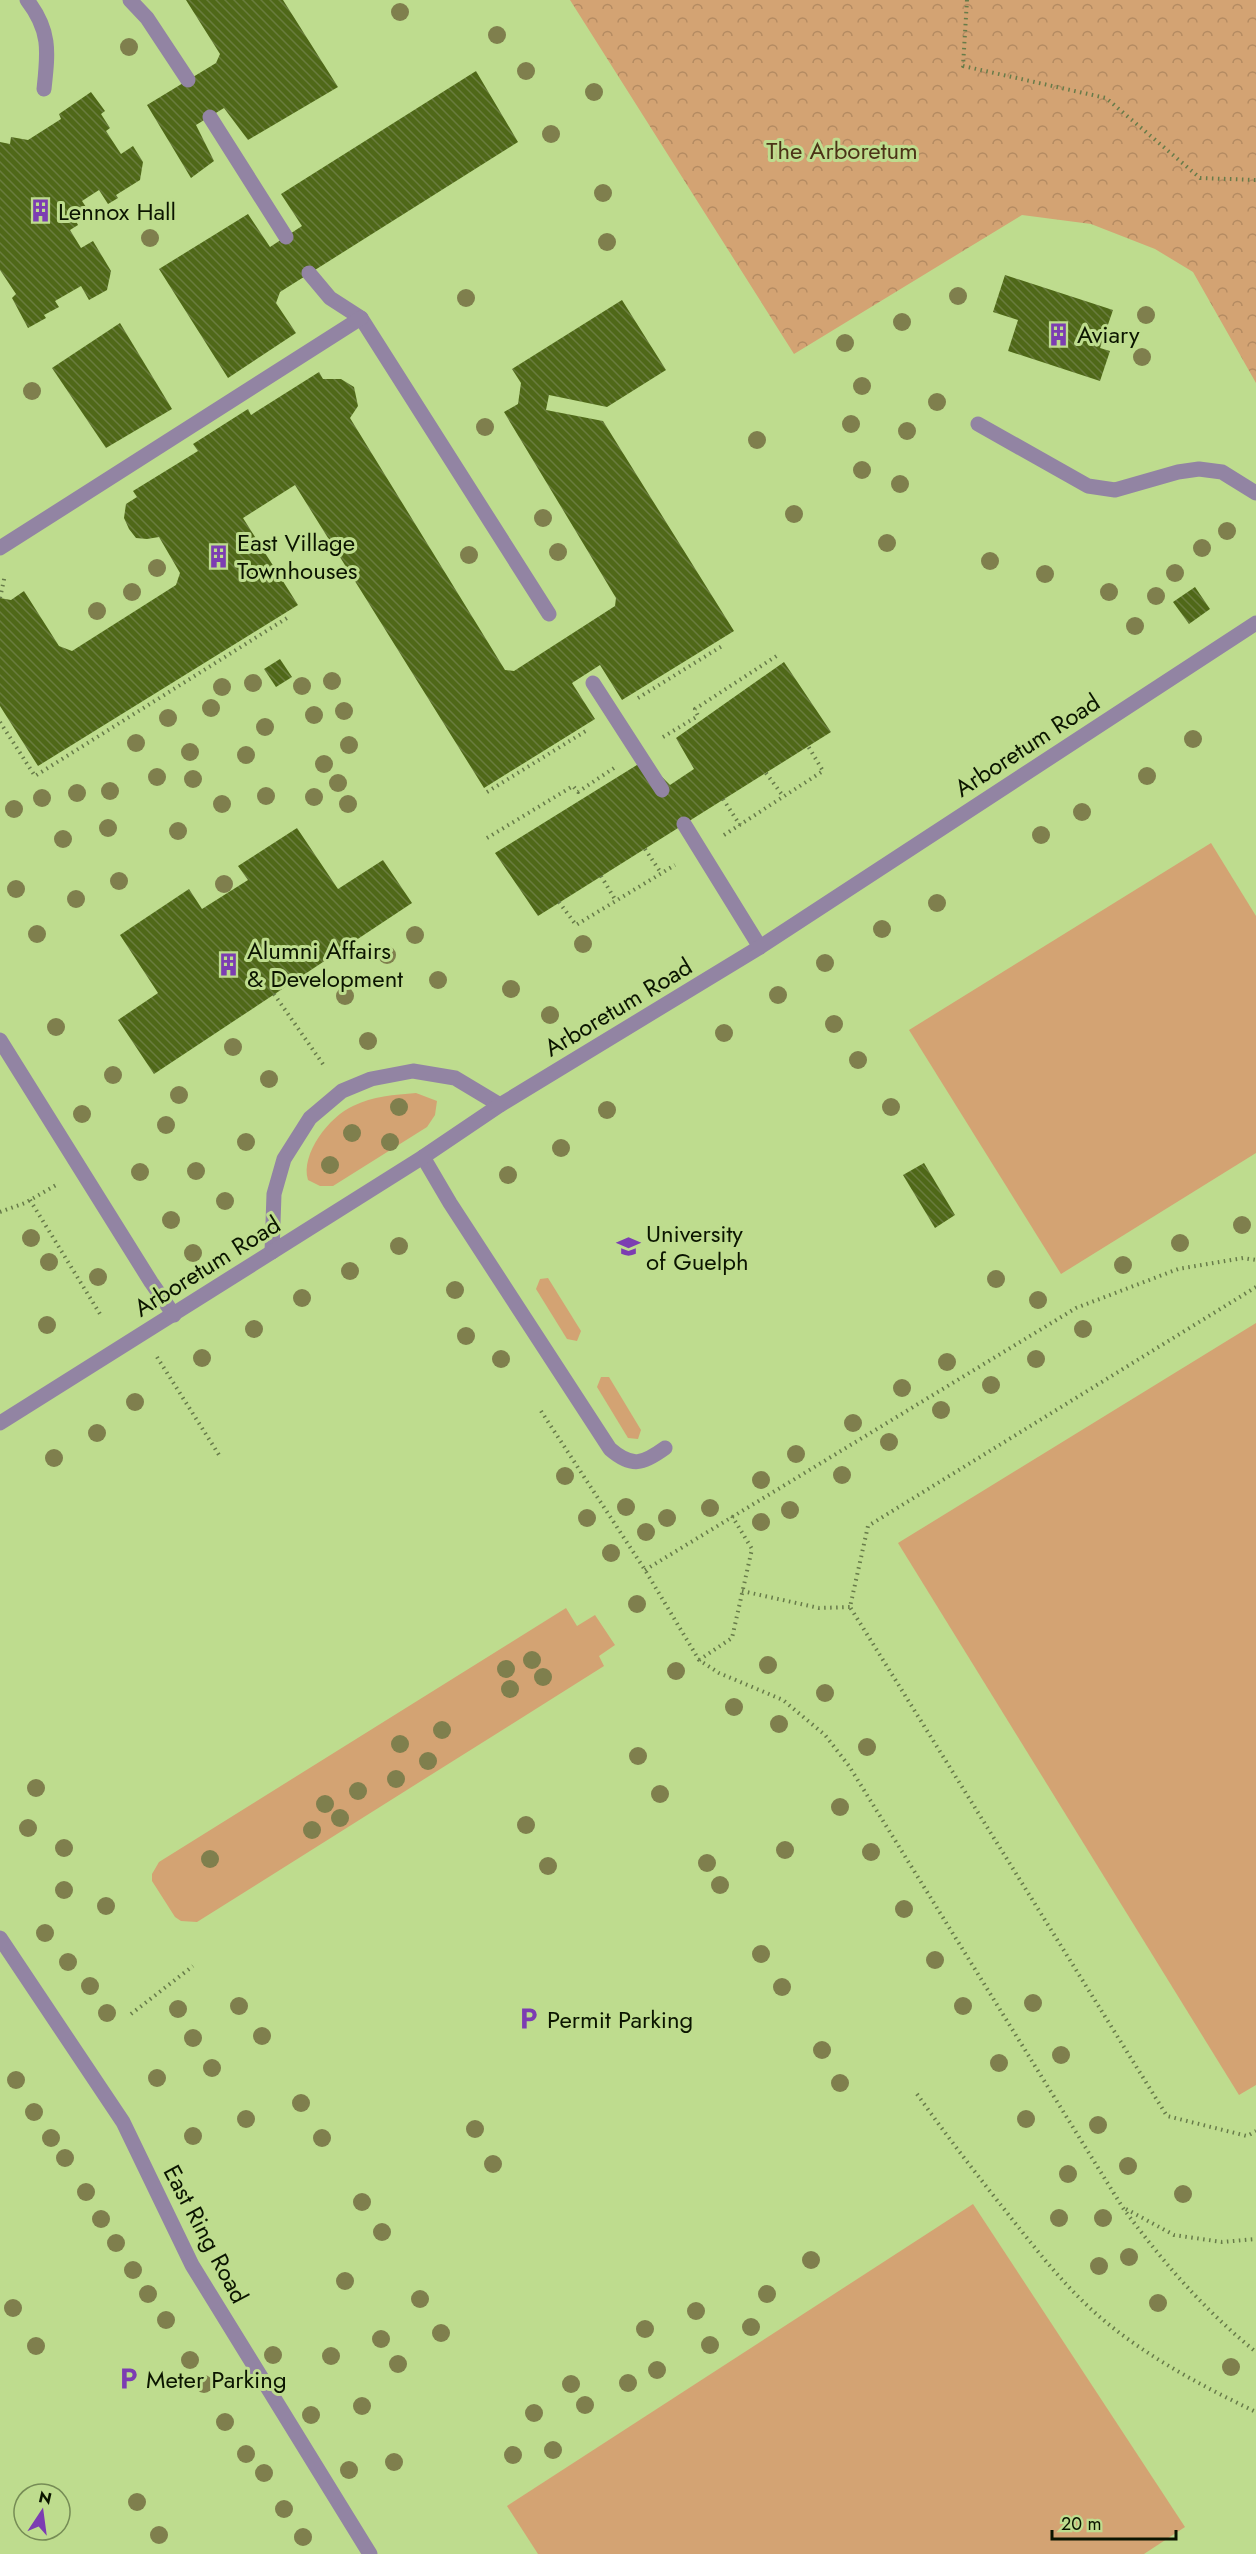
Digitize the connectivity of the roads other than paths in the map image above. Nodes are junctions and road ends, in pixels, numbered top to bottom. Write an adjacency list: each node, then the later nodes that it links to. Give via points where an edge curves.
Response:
1 (27, 0): 4 (street, via 46,34)
2 (130, 0): 3 (street, via 147,18)
3 (188, 80)
4 (44, 89)
5 (210, 117): 6 (street)
6 (286, 237)
7 (309, 273): 8 (street, via 330,298)
8 (361, 318): 11 (street); 12 (street)
9 (978, 424): 10 (street, via 1088,486 1114,490 1199,469 1222,472)
10 (1256, 493)
11 (0, 548)
12 (549, 614)
13 (1256, 623): 17 (street, Arboretum Road)
14 (593, 682): 15 (street)
15 (662, 790)
16 (684, 824): 17 (street)
17 (760, 947): 19 (street, Arboretum Road)
18 (0, 1040): 22 (street)
19 (500, 1105): 20 (street, Arboretum Road); 21 (street, via 455,1078 413,1071 371,1079 342,1091 310,1118 284,1159 274,1194)
20 (423, 1156): 21 (street, Arboretum Road); 24 (street, via 610,1449 622,1459 636,1462 649,1460)
21 (272, 1252): 22 (street, Arboretum Road)
22 (174, 1315): 23 (street, Arboretum Road)
23 (0, 1422)
24 (665, 1448)
25 (0, 1938): 26 (street, East Ring Road, via 123,2122 192,2265)
26 (370, 2554)

